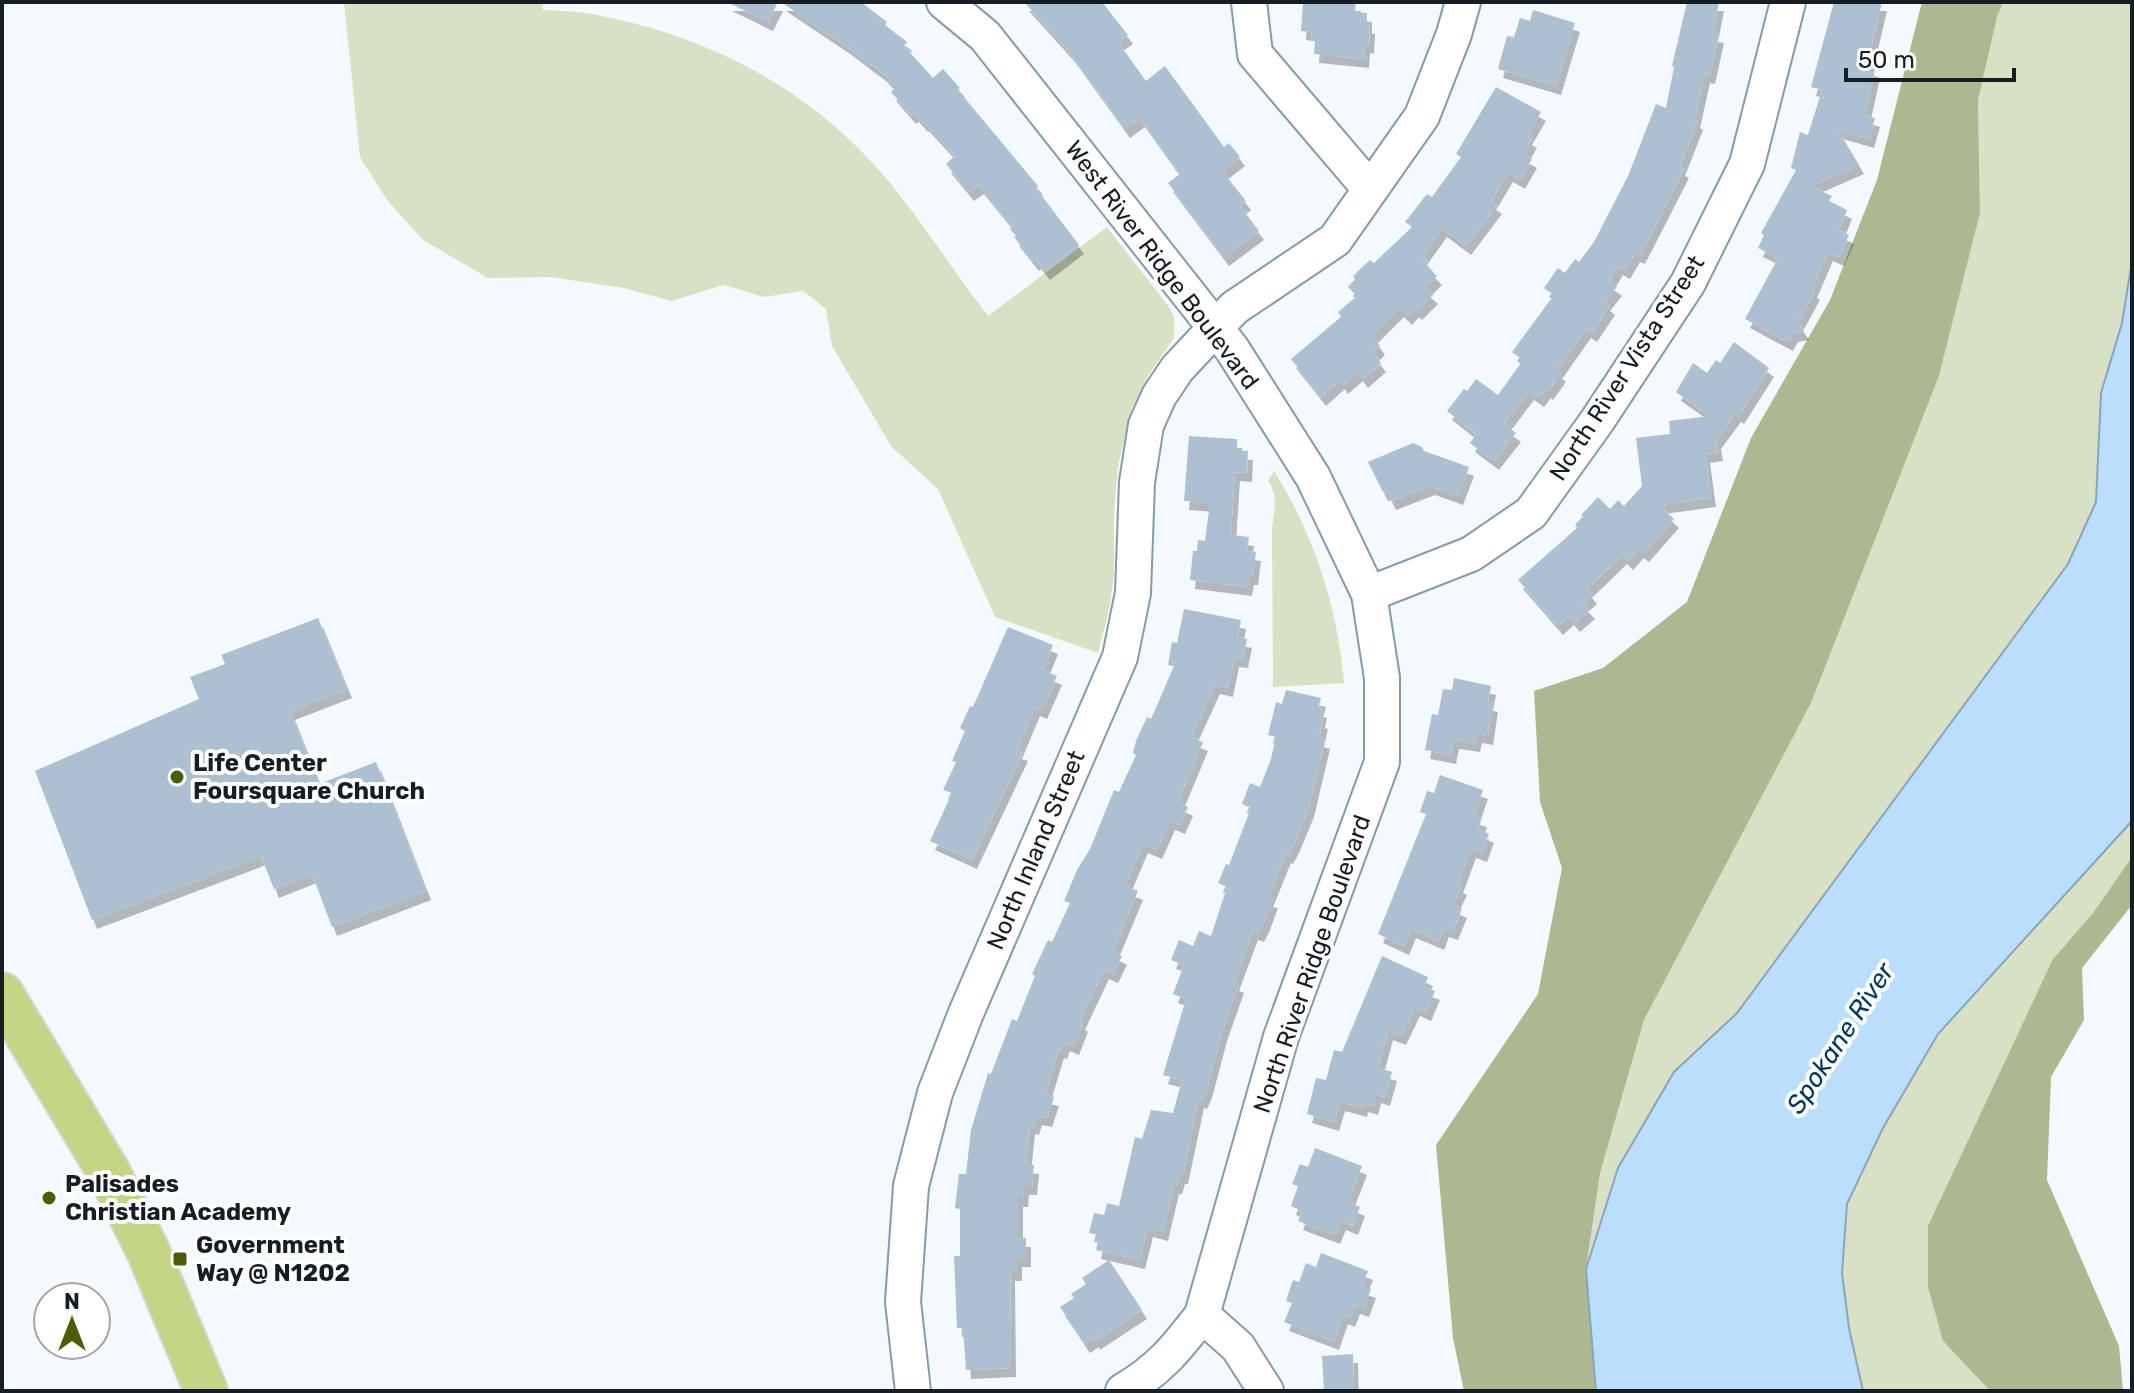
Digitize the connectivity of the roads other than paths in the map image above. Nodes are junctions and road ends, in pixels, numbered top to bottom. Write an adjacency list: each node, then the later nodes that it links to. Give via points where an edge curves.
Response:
1 (944, 2): 6 (street, West River Ridge Boulevard, via 985,36)
2 (1249, 2): 5 (street, via 1255,54)
3 (1463, 2): 5 (street, North Inland Street, via 1422,116)
4 (1788, 2): 7 (street, North River Vista Street, via 1747,164 1688,283 1597,421 1531,513 1471,554)
5 (1370, 189): 6 (street, North Inland Street, via 1335,240 1234,308)
6 (1216, 328): 7 (street, West River Ridge Boulevard, via 1313,477); 11 (street, North Inland Street, via 1177,369 1146,425 1137,482 1133,593 1120,657 935,1093 911,1186 903,1302)
7 (1369, 594): 9 (street, North River Ridge Boulevard, via 1382,678 1382,762 1281,1037)
8 (2, 994): 10 (main road, via 108,1171)
9 (1202, 1315): 12 (street, North River Ridge Boulevard, via 1150,1375); 13 (street, via 1238,1347)
10 (206, 1391)
11 (913, 1391)
12 (1123, 1391)
13 (1266, 1391)

